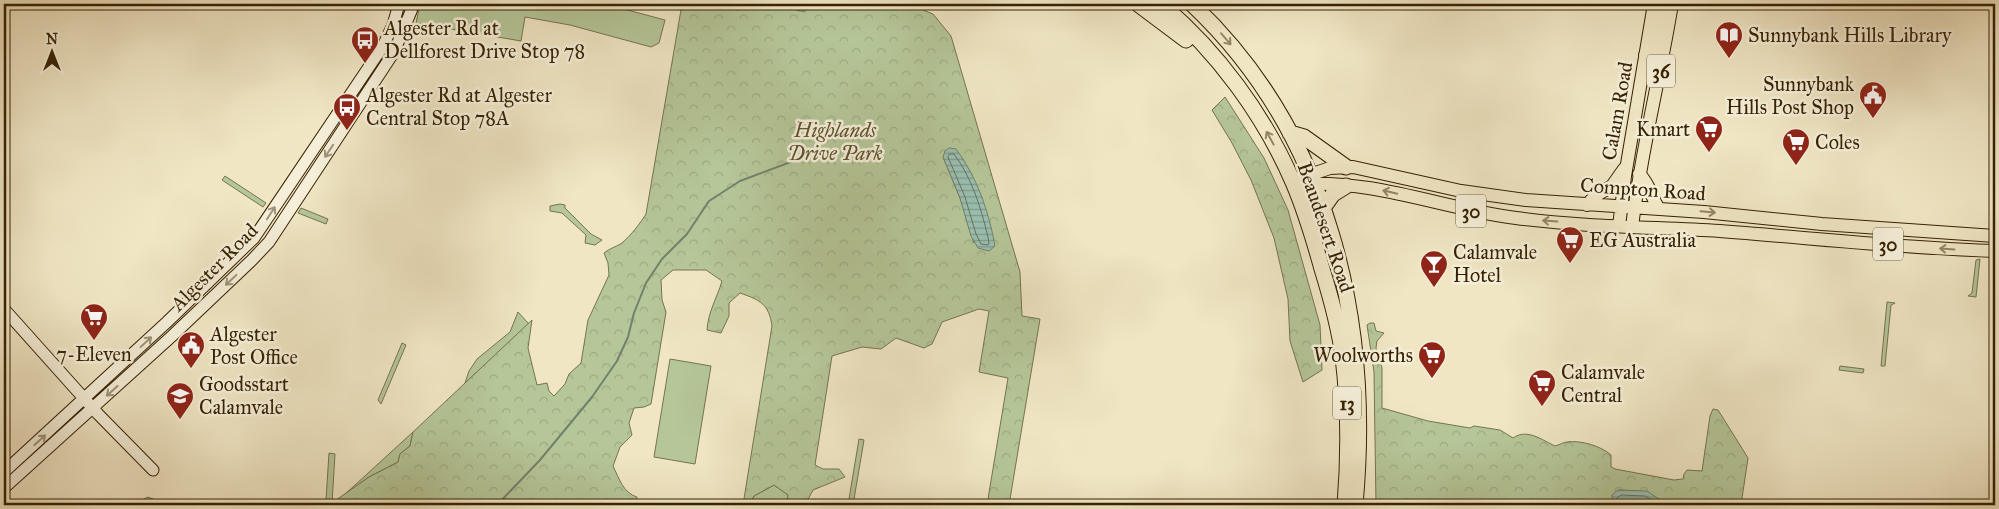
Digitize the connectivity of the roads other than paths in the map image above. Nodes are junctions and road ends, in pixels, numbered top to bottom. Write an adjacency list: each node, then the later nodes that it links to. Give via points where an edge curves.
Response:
1 (399, 4): 27 (main road, Algester Road, one-way to 1, via 254,238 384,46)
2 (414, 4): 28 (main road, Algester Road, one-way to 28, via 394,52 269,242)
3 (1138, 4): 9 (highway, via 1208,60)
4 (1161, 4): 9 (highway, Beaudesert Road / 13)
5 (1192, 4): 10 (highway, Beaudesert Road / 13, one-way to 10, via 1242,58)
6 (1654, 4): 8 (main road, Calam Road / 36)
7 (1671, 4): 8 (main road, via 1662,16 1655,51); 13 (main road, Calam Road / 36, via 1660,77)
8 (1645, 55): 11 (main road, Calam Road / 36)
9 (1223, 68): 15 (highway, Beaudesert Road / 13, one-way to 9, via 1257,116)
10 (1290, 133): 12 (highway, 30, via 1304,138); 14 (highway, Beaudesert Road / 13)
11 (1626, 166): 17 (main road, via 1612,186); 18 (main road, Calam Road / 36)
12 (1346, 167): 14 (main road, Compton Road, via 1330,168); 17 (main road, Compton Road / 30, via 1360,167 1489,195)
13 (1639, 174): 20 (main road, Calam Road / 36); 21 (main road, via 1648,183)
14 (1312, 179): 15 (main road, Compton Road / 30); 16 (main road, Compton Road / 30); 19 (highway, Beaudesert Road / 13)
15 (1293, 182): 32 (highway, Beaudesert Road / 13, via 1320,260 1341,346 1348,419)
16 (1346, 186): 19 (highway, via 1333,194); 22 (main road, Compton Road / 30, one-way to 16, via 1508,217)
17 (1587, 205): 18 (main road, Compton Road / 30)
18 (1620, 207): 20 (main road, Compton Road / 30); 22 (main road, Calam Road / 36)
19 (1323, 208): 33 (highway, Beaudesert Road / 13, via 1341,267 1356,362 1359,450)
20 (1634, 208): 21 (main road, Compton Road / 30); 23 (main road, Calam Road / 36)
21 (1659, 209): 24 (main road, Compton Road / 30, one-way to 24)
22 (1618, 226): 23 (main road, Compton Road / 30)
23 (1632, 226): 25 (main road, Compton Road / 30, one-way to 23)
24 (1995, 236)
25 (1995, 251)
26 (4, 309): 27 (main road)
27 (85, 399): 28 (main road); 30 (main road, Algester Road, one-way to 27)
28 (93, 408): 29 (main road); 31 (main road, Algester Road)
29 (153, 470)
30 (4, 472)
31 (4, 488)
32 (1345, 505)
33 (1355, 505)

